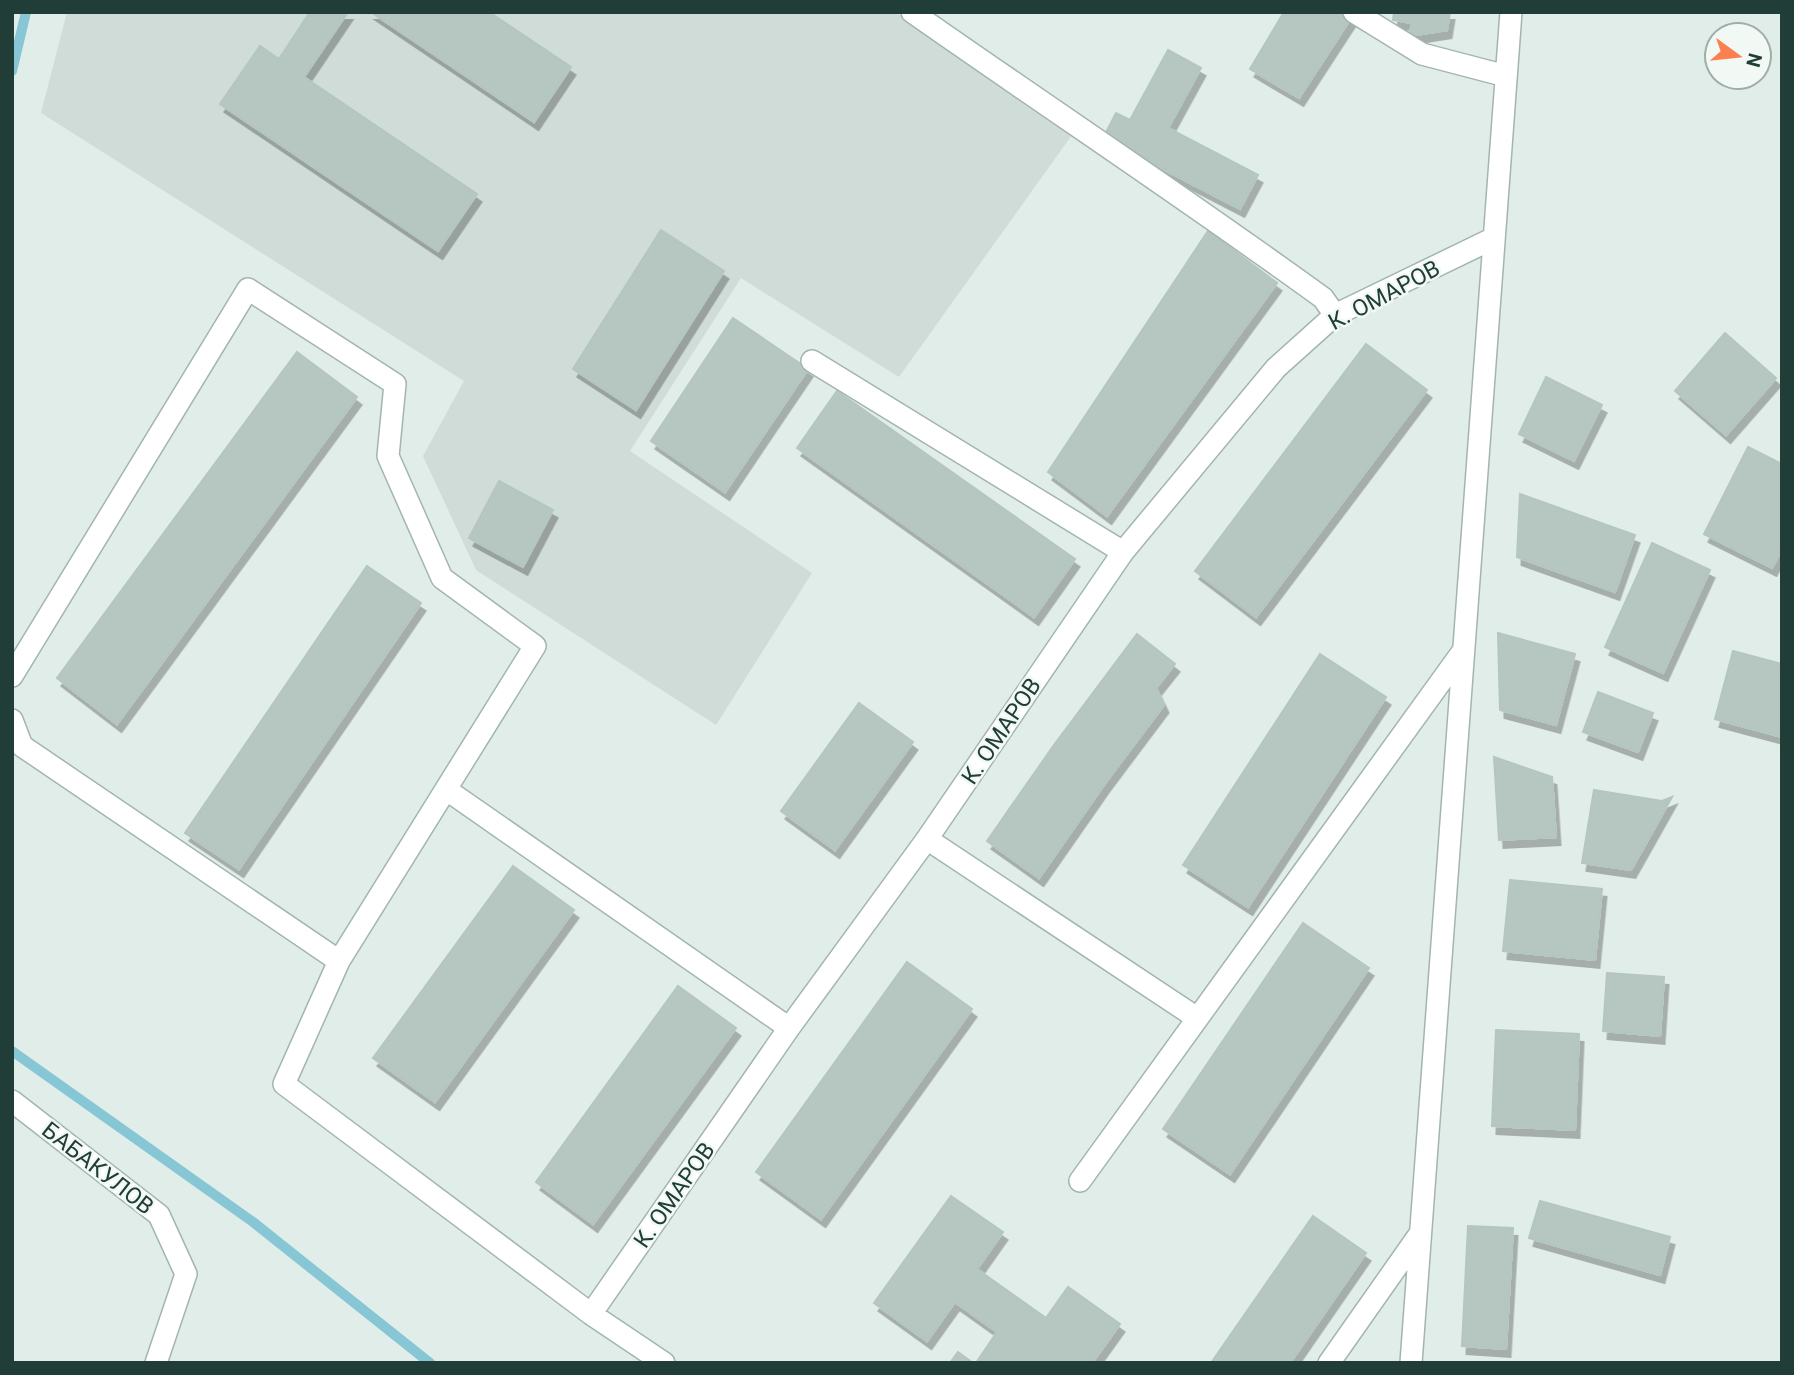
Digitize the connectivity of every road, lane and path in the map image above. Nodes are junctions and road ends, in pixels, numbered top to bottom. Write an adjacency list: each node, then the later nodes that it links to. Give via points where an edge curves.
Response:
1 (912, 12): 6 (street, via 1186,199 1323,298)
2 (1354, 12): 4 (street, via 1422,54)
3 (1511, 12): 4 (street)
4 (1506, 76): 5 (street)
5 (1494, 238): 6 (street, К. ОМАРОВ); 9 (street)
6 (1335, 315): 8 (street, К. ОМАРОВ, via 1276,368)
7 (812, 361): 8 (street)
8 (1123, 552): 13 (street, К. ОМАРОВ)
9 (1464, 649): 15 (street); 19 (street)
10 (12, 676): 12 (street, via 248,289 395,384 388,456 442,578 535,646)
11 (12, 720): 14 (street, via 22,746)
12 (447, 790): 14 (street); 16 (street)
13 (928, 839): 15 (street); 16 (street, К. ОМАРОВ)
14 (339, 961): 20 (street, via 285,1084)
15 (1197, 1018): 18 (street)
16 (789, 1028): 20 (street, К. ОМАРОВ)
17 (12, 1101): 21 (street, БАБАКУЛОВ, via 159,1215 186,1274)
18 (1080, 1181)
19 (1420, 1233): 23 (street); 24 (street)
20 (591, 1314): 22 (street)
21 (156, 1363)
22 (664, 1363)
23 (1329, 1363)
24 (1411, 1363)

